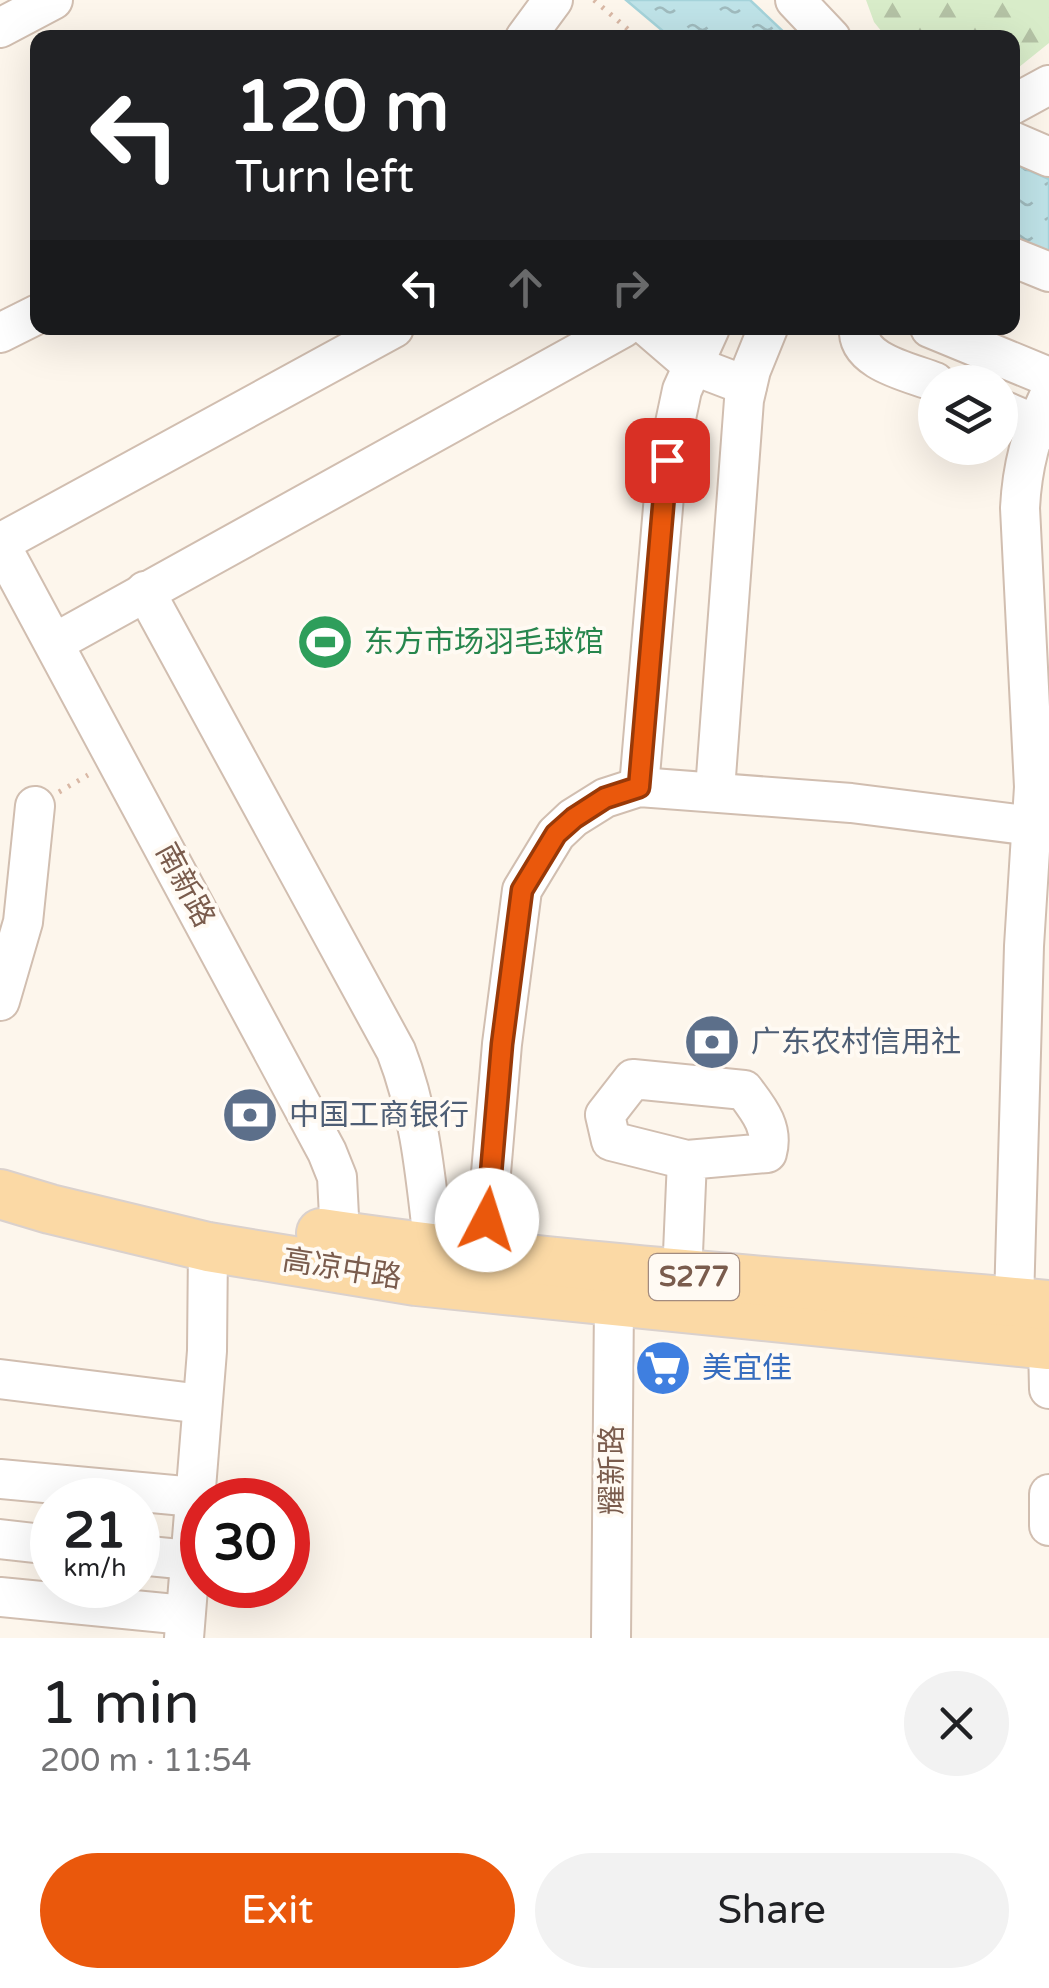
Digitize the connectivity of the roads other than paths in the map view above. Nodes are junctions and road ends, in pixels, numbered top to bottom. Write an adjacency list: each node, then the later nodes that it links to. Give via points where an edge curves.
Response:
1 (53, 0): 4 (street)
2 (553, 0): 5 (street)
3 (795, 0): 6 (street)
4 (0, 28)
5 (531, 30)
6 (823, 30)
7 (1049, 85): 8 (street)
8 (1020, 101)
9 (1020, 144): 10 (street)
10 (1049, 157)
11 (1020, 260): 12 (street)
12 (1049, 272)
13 (30, 318): 14 (street)
14 (0, 334)
15 (381, 335): 29 (street)
16 (610, 335): 31 (street)
17 (657, 335): 22 (street)
18 (707, 335): 22 (street)
19 (765, 335): 25 (street)
20 (858, 335): 23 (street, via 866,352)
21 (947, 335): 24 (street)
22 (692, 366): 25 (street); 33 (street, via 667,460)
23 (918, 374)
24 (1049, 378)
25 (747, 386): 34 (street)
26 (1018, 413): 27 (street)
27 (1044, 417): 28 (street, via 1022,470)
28 (1035, 493): 30 (street)
29 (0, 543): 32 (street, 南新路)
30 (1036, 551): 36 (street)
31 (145, 591): 32 (street); 44 (street, via 396,1051 411,1088)
32 (54, 643): 42 (street, 南新路, via 335,1168)
33 (639, 787): 34 (street); 45 (street, via 574,818 556,834 522,890)
34 (715, 790): 36 (street)
35 (35, 806): 38 (street, via 23,922)
36 (1032, 826): 37 (street)
37 (1037, 921): 48 (street)
38 (0, 1001)
39 (687, 1160): 46 (street)
40 (0, 1165): 42 (main road, 高凉中路 / S277, via 218,1218)
41 (0, 1194): 43 (main road, 高凉中路 / S277)
42 (340, 1236): 44 (main road, 高凉中路 / S277)
43 (208, 1247): 47 (main road, 高凉中路 / S277, via 416,1282); 52 (street)
44 (434, 1250): 45 (main road, 高凉中路 / S277)
45 (484, 1256): 46 (main road, 高凉中路 / S277)
46 (682, 1276): 48 (main road, 高凉中路 / S277)
47 (614, 1302): 49 (main road, 高凉中路 / S277); 62 (street, 耀新路)
48 (1032, 1303)
49 (1048, 1345): 51 (street)
50 (0, 1379): 52 (street)
51 (1049, 1389)
52 (202, 1404): 54 (street)
53 (0, 1478): 56 (street)
54 (196, 1478)
55 (1049, 1494): 57 (street)
56 (180, 1496)
57 (1049, 1526)
58 (0, 1539): 59 (street)
59 (30, 1542)
60 (0, 1597): 61 (street)
61 (185, 1627)
62 (611, 1638)

